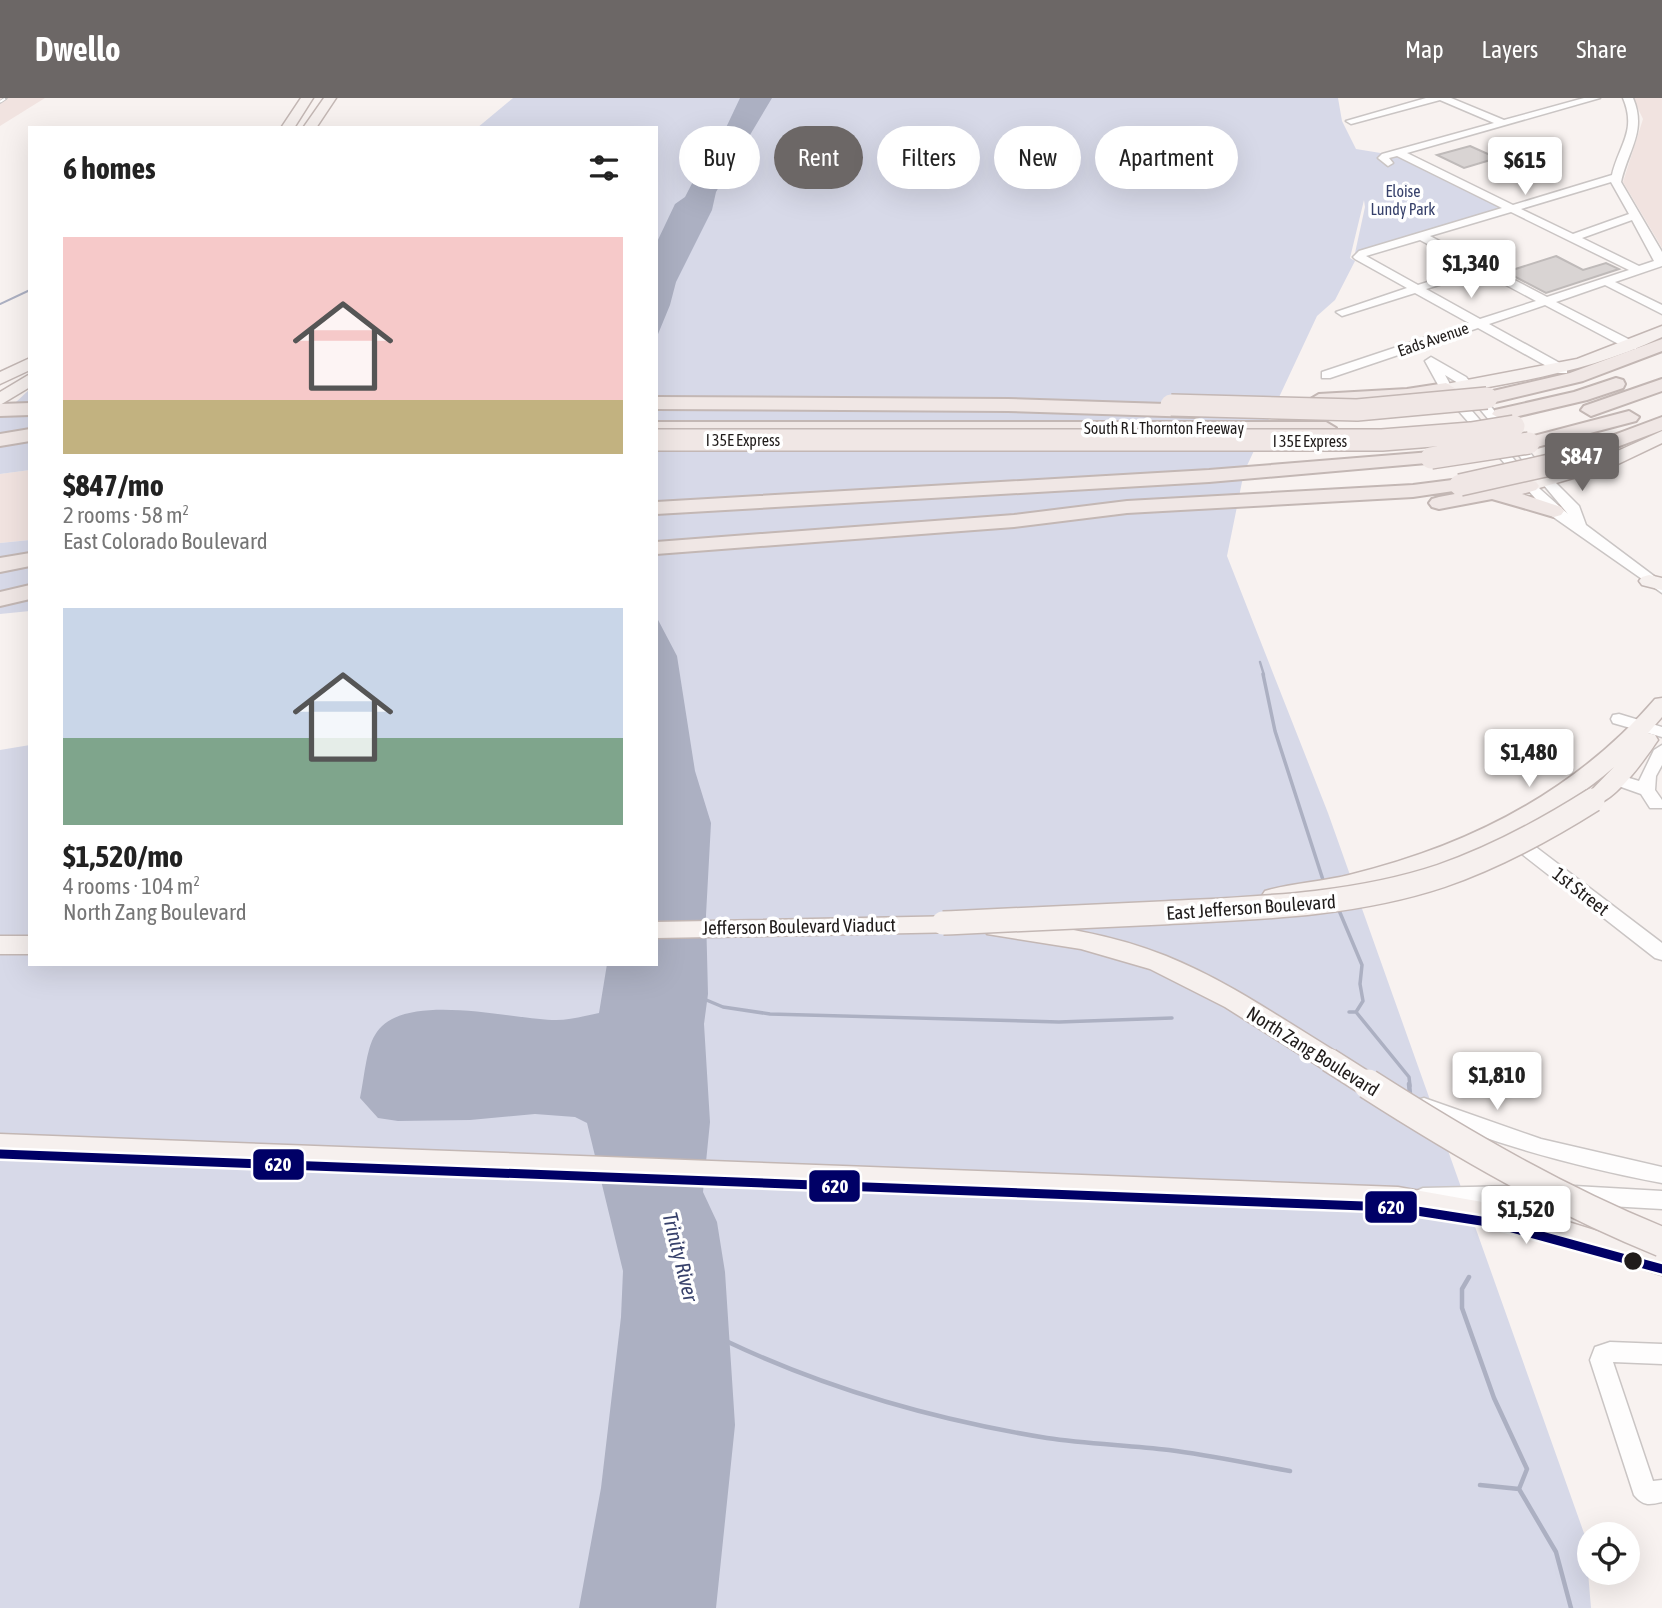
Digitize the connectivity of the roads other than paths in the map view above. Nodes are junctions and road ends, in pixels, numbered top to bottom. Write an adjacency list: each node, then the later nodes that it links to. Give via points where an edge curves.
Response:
1 (307, 98): 9 (main road)
2 (330, 98): 10 (main road)
3 (1437, 98): 7 (street)
4 (1443, 98): 8 (street)
5 (1595, 98): 8 (street)
6 (1628, 98): 13 (street, via 1636,124)
7 (1351, 121)
8 (1503, 123): 11 (street)
9 (288, 126)
10 (310, 126)
11 (1398, 153): 12 (street, via 1383,158); 14 (street)
12 (1388, 163)
13 (1617, 177): 14 (street); 15 (street)
14 (1512, 208): 16 (street); 17 (street)
15 (1634, 216): 17 (street); 19 (street, Eads Avenue, via 1660,263)
16 (1421, 236): 18 (street); 21 (street, via 1359,257)
17 (1572, 238): 19 (street)
18 (1483, 268): 21 (street); 22 (street)
19 (1638, 270): 20 (street, Eads Avenue)
20 (1605, 281): 22 (street, Eads Avenue); 23 (street)
21 (1415, 288): 24 (street); 25 (street)
22 (1545, 301): 25 (street, Eads Avenue); 28 (street)
23 (1662, 310)
24 (1342, 312)
25 (1480, 323): 29 (street, Eads Avenue); 33 (street)
26 (1662, 331): 28 (main road)
27 (1662, 344): 48 (highway)
28 (1632, 346): 33 (main road)
29 (1410, 347): 31 (street); 34 (street, Eads Avenue)
30 (1662, 362): 48 (highway, South R L Thornton Freeway, via 1616,384 1564,400)
31 (1433, 363): 38 (street); 39 (street)
32 (28, 364): 35 (main road)
33 (1563, 370): 38 (main road)
34 (1326, 376)
35 (0, 379)
36 (28, 380): 40 (main road)
37 (1662, 385): 48 (highway, I 35E Express, via 1598,408)
38 (1466, 386): 39 (main road); 60 (street)
39 (1446, 389): 41 (highway); 60 (street)
40 (0, 400)
41 (1344, 400): 42 (highway, bridge)
42 (1079, 402): 44 (highway); 48 (highway, bridge, via 1308,411)
43 (659, 403): 44 (highway)
44 (1008, 405): 48 (highway, via 1335,419)
45 (1662, 405): 57 (highway, via 1609,424)
46 (28, 409): 47 (highway)
47 (0, 410)
48 (1500, 411): 51 (highway, South R L Thornton Freeway, via 1432,423 1326,428); 54 (highway, I 35E Express, bridge, via 1431,437 1342,441)
49 (1662, 424): 60 (highway)
50 (28, 426): 55 (highway)
51 (658, 428)
52 (28, 435): 55 (highway)
53 (1662, 436): 60 (main road, via 1608,462)
54 (658, 440)
55 (2, 441): 56 (highway); 58 (highway)
56 (28, 443)
57 (1530, 443): 59 (highway, bridge, via 1360,466 1329,475)
58 (28, 452)
59 (1317, 472): 62 (highway); 66 (highway, via 954,519 788,531)
60 (1543, 477): 61 (highway); 63 (street); 64 (highway, bridge, via 1413,491 1117,508); 65 (street, via 1574,509)
61 (1489, 495): 63 (highway); 64 (highway, via 1292,514)
62 (658, 508)
63 (1554, 511): 65 (street)
64 (1014, 521): 66 (highway)
65 (1579, 527): 72 (street)
66 (705, 544): 68 (highway)
67 (28, 548): 69 (highway)
68 (658, 548)
69 (0, 551)
70 (28, 559): 71 (highway)
71 (0, 565)
72 (1658, 585)
73 (28, 592): 74 (highway)
74 (0, 597)
75 (28, 606): 76 (highway)
76 (0, 609)
77 (1662, 704): 79 (main road)
78 (1619, 719): 79 (street)
79 (1656, 731): 80 (main road, East Jefferson Boulevard); 80 (street, via 1648,776 1651,797); 81 (main road, via 1572,789)
80 (1616, 779): 82 (main road, East Jefferson Boulevard, bridge, via 1566,819 1513,848 1429,881 1333,902)
81 (1500, 828): 82 (main road, bridge, via 1394,870 1295,894); 87 (street, 1st Street)
82 (1142, 914): 83 (main road, East Jefferson Boulevard, bridge)
83 (943, 923): 84 (main road, Jefferson Boulevard Viaduct); 88 (main road, North Zang Boulevard, bridge, via 1032,931 1133,954 1217,992)
84 (658, 930)
85 (0, 945): 86 (main road)
86 (28, 945)
87 (1662, 953)
88 (1329, 1060): 90 (street, bridge, via 1444,1115 1510,1138 1573,1158); 93 (main road, North Zang Boulevard, bridge, via 1532,1184)
89 (0, 1145): 91 (main road)
90 (1662, 1175)
91 (1398, 1198): 92 (street, via 1557,1194); 94 (main road, via 1533,1223)
92 (1662, 1200)
93 (1662, 1242)
94 (1662, 1263)
95 (1662, 1354): 96 (street, via 1610,1352 1601,1360 1643,1487 1649,1494)
96 (1662, 1491)

